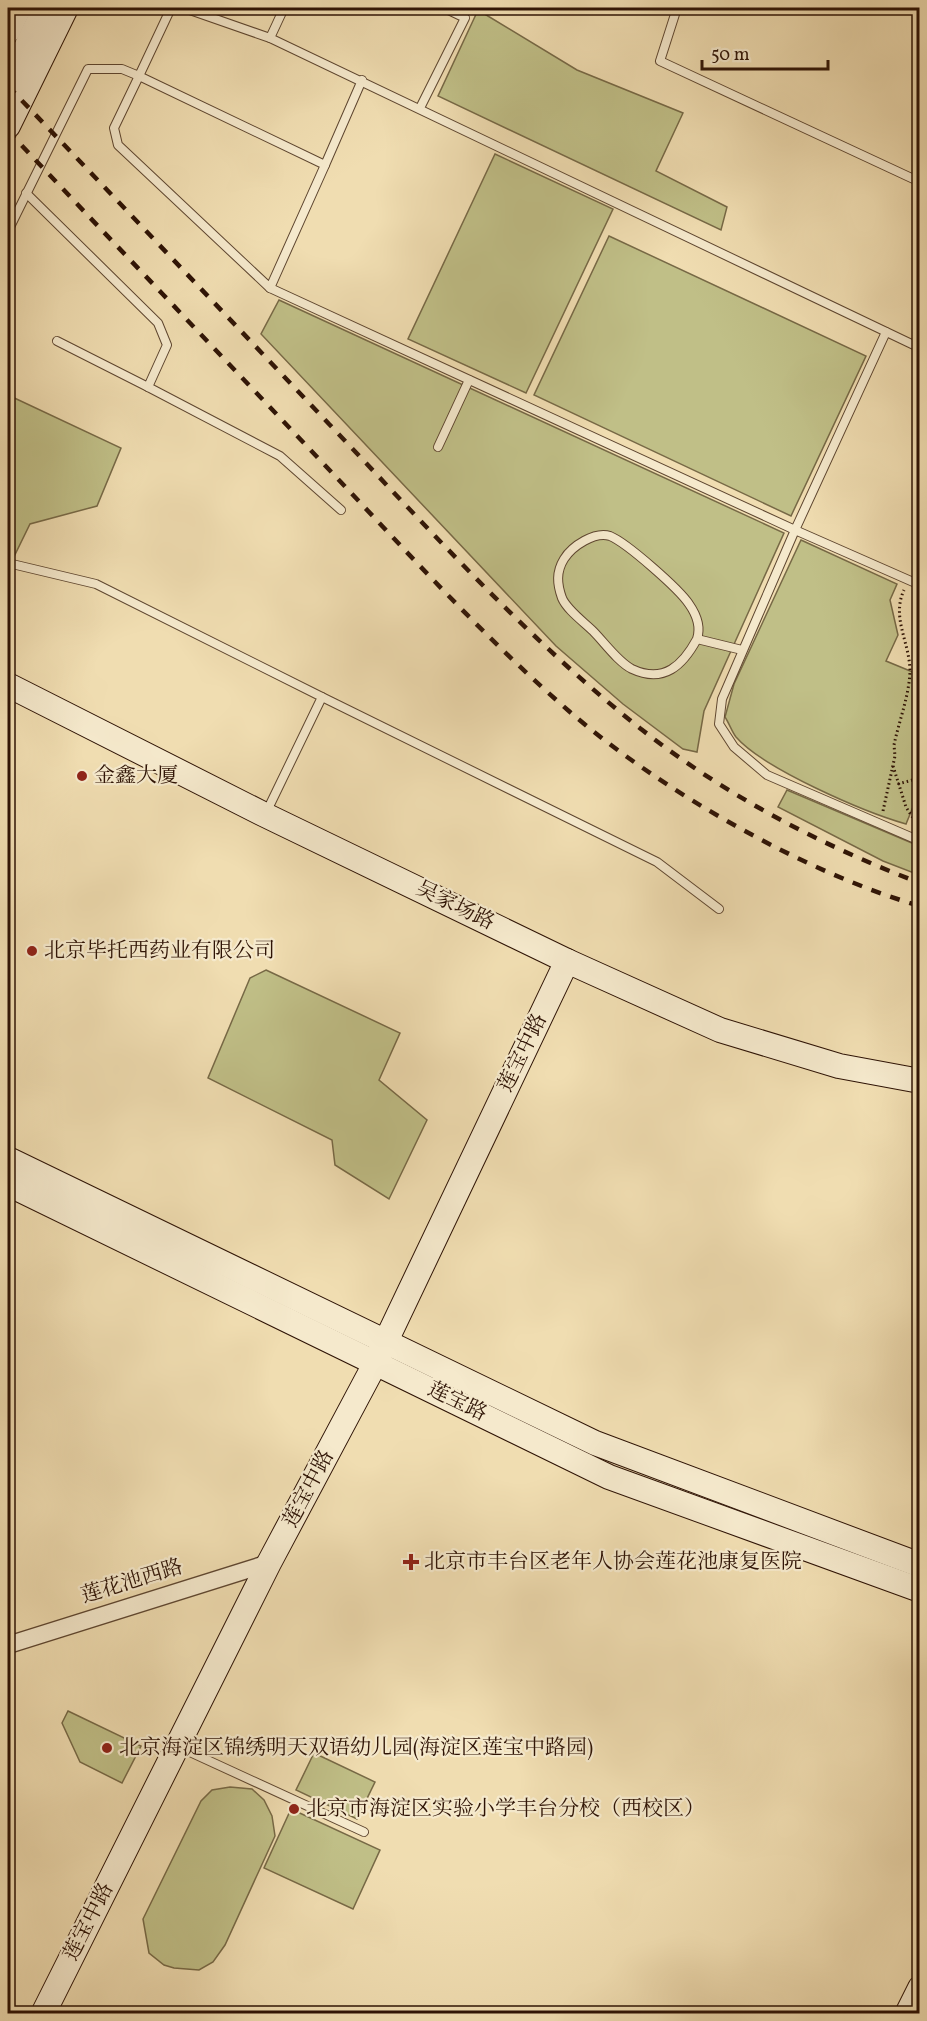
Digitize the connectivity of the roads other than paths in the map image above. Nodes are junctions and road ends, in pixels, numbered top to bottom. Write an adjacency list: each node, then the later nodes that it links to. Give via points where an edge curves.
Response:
1 (19, 8): 9 (street)
2 (45, 8): 13 (street)
3 (66, 8): 15 (street)
4 (171, 8): 11 (lane)
5 (184, 8): 10 (lane)
6 (284, 8): 10 (lane)
7 (444, 8): 14 (lane, via 465,18)
8 (677, 8): 17 (lane, via 660,61)
9 (8, 31)
10 (270, 38): 12 (lane)
11 (139, 76): 16 (lane); 18 (lane, via 122,69 87,69); 20 (lane, via 114,128 118,145)
12 (362, 80): 14 (lane); 16 (lane)
13 (8, 85)
14 (420, 108): 21 (lane)
15 (8, 126)
16 (325, 165): 20 (lane)
17 (920, 182)
18 (26, 193): 19 (lane); 25 (lane, via 159,323 167,345)
19 (8, 231)
20 (270, 288): 24 (lane)
21 (886, 332): 23 (lane); 28 (lane)
22 (57, 341): 25 (lane)
23 (920, 348)
24 (469, 380): 26 (lane); 28 (lane)
25 (148, 387): 27 (lane, via 280,456)
26 (438, 447)
27 (341, 510)
28 (795, 530): 30 (lane); 32 (lane)
29 (8, 563): 34 (lane, via 96,584)
30 (920, 585)
31 (697, 639): 31 (lane, via 673,670 651,674 631,669 563,601 557,578 564,559 574,547 591,538 608,535 623,544 689,603 699,631); 32 (lane)
32 (742, 650): 36 (lane, via 722,699 719,724 734,747 767,775)
33 (8, 685): 35 (street, 吴家场路)
34 (322, 697): 35 (lane); 37 (lane, via 657,862)
35 (265, 815): 38 (street, 吴家场路)
36 (920, 841)
37 (719, 909)
38 (567, 961): 39 (street, 吴家场路, via 720,1030 839,1066); 42 (street, 莲宝中路)
39 (920, 1080)
40 (8, 1159): 42 (street, 莲宝路)
41 (8, 1184): 42 (street, 莲宝路)
42 (381, 1351): 43 (street, 莲宝中路); 44 (street, 莲宝路, via 596,1443); 45 (street, 莲宝路, via 609,1477)
43 (269, 1563): 46 (street, 莲花池西路); 47 (street, 莲宝中路)
44 (920, 1565)
45 (920, 1590)
46 (8, 1645)
47 (179, 1747): 48 (lane); 50 (street, 莲宝中路)
48 (364, 1832)
49 (920, 1988): 51 (street)
50 (43, 2013)
51 (907, 2013)

